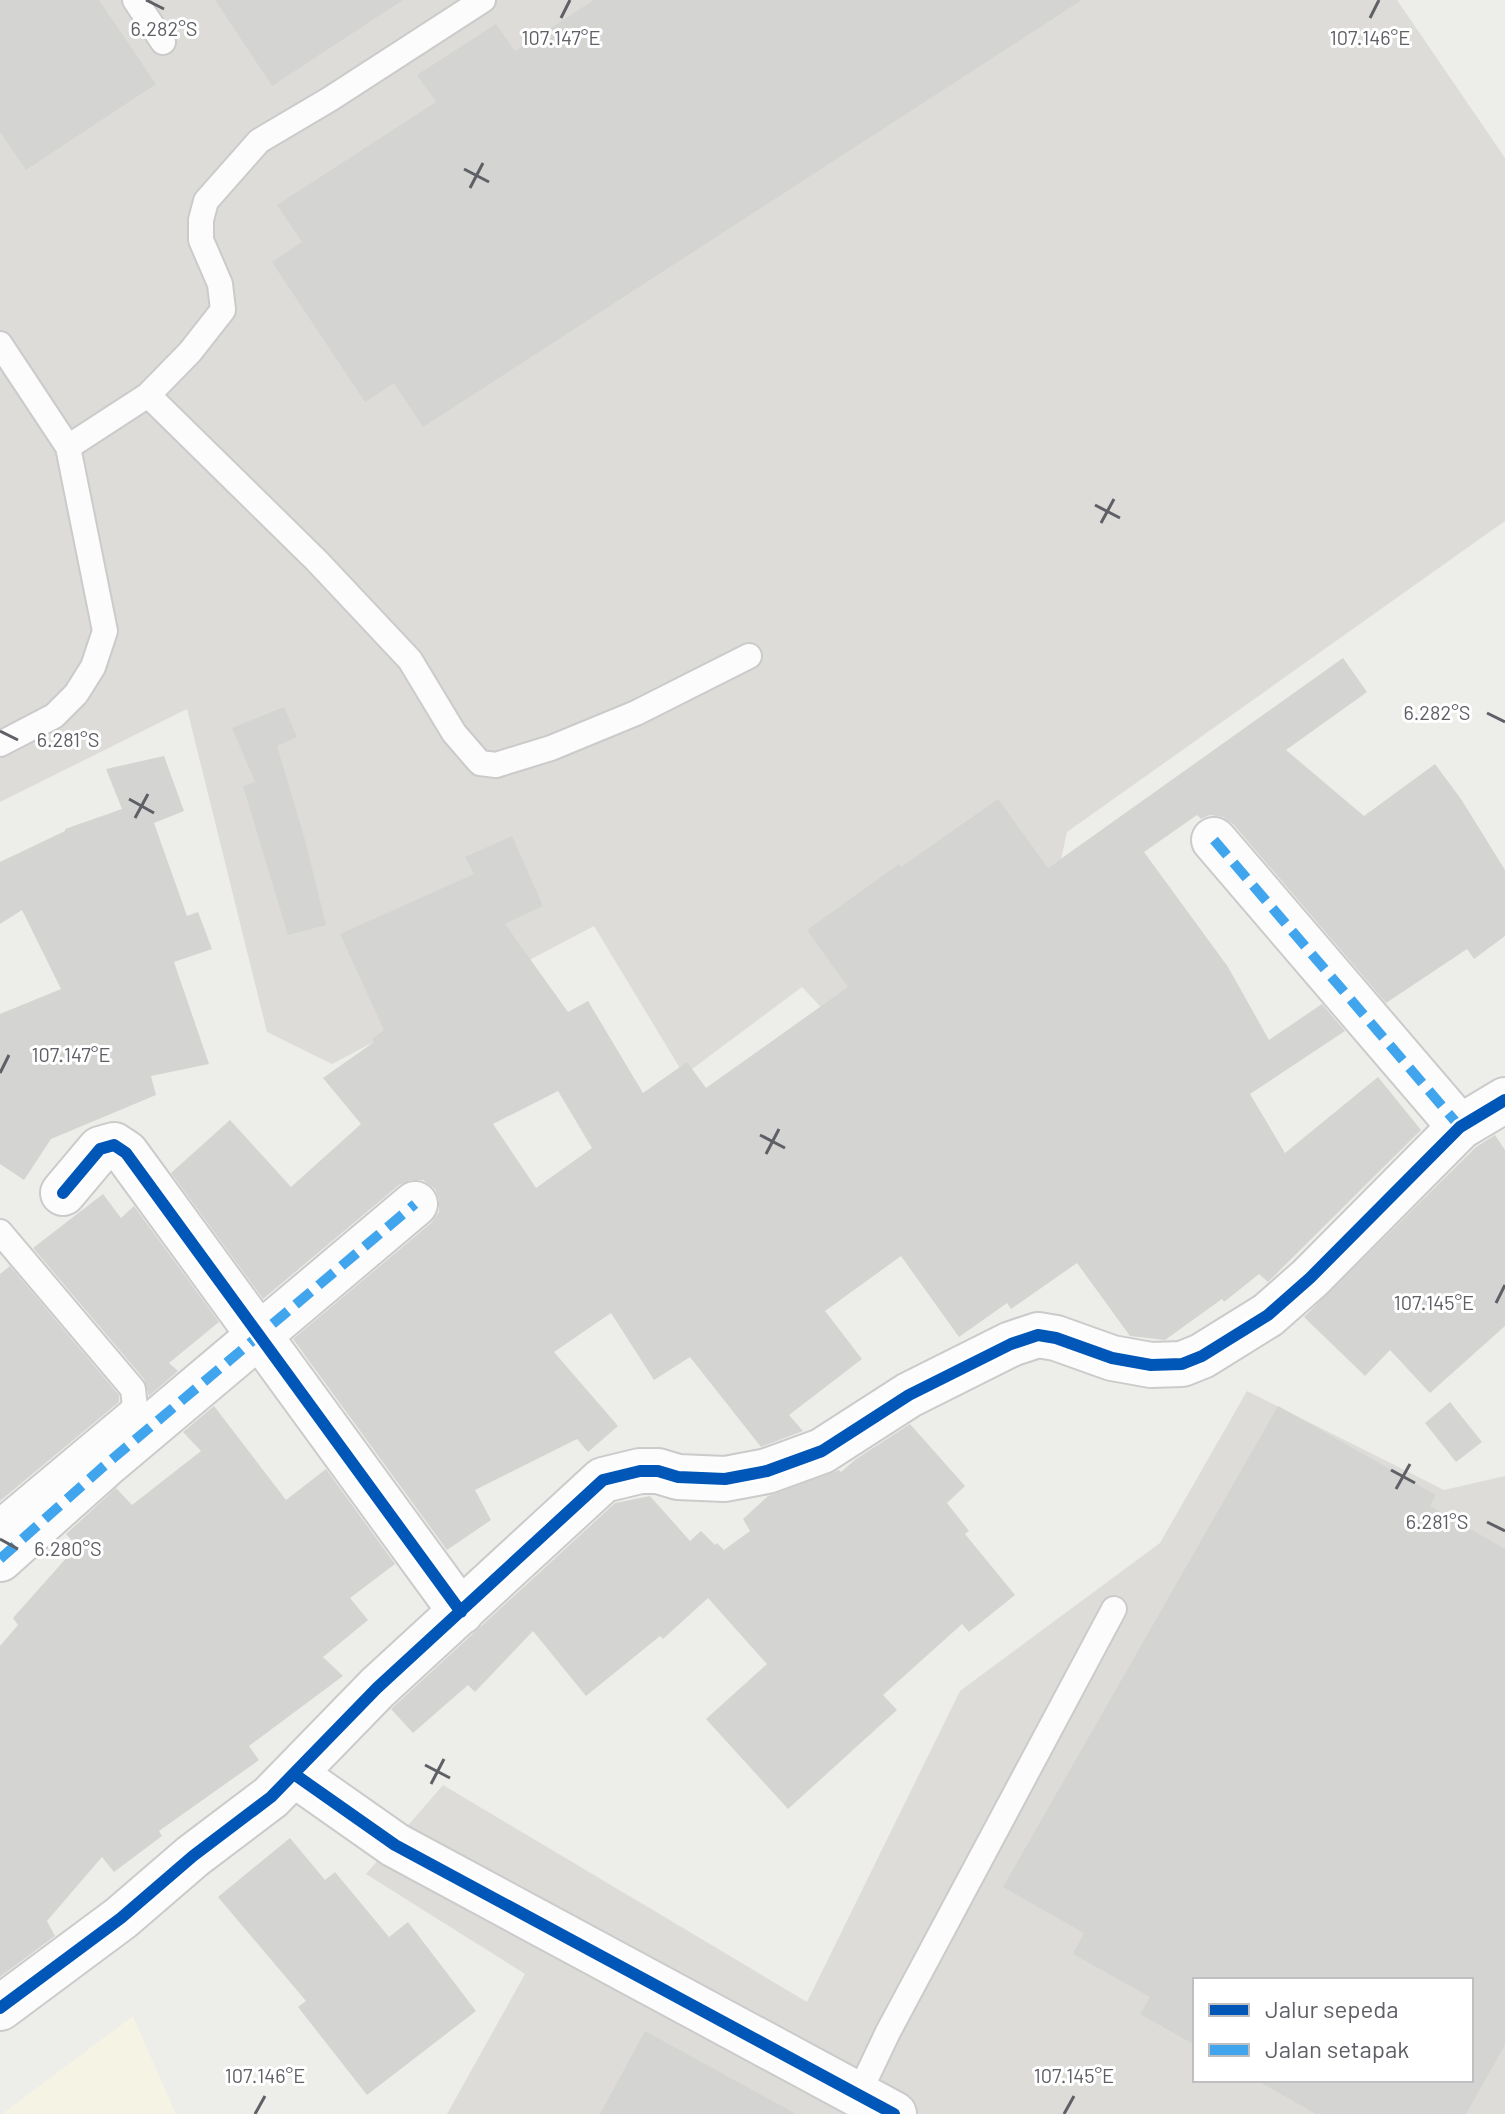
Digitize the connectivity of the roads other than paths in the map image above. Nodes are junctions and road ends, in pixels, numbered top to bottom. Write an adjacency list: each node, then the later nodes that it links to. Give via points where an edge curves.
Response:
1 (135, 0): 3 (lane)
2 (483, 0): 5 (lane, via 259,141 206,201 201,240 220,284 223,310)
3 (163, 42)
4 (0, 344): 6 (lane)
5 (148, 395): 6 (lane); 7 (lane, via 410,660 454,733 480,763 496,765 551,748 636,713)
6 (68, 447): 8 (lane, via 105,631 93,667 76,694 54,716)
7 (749, 656)
8 (0, 744)
9 (1214, 840): 11 (street)
10 (1505, 1100): 11 (street)
11 (1460, 1127): 19 (street, via 1279,1306 1202,1356 1182,1364 1151,1365 1038,1335 909,1395 822,1451 767,1471 725,1479 640,1471 603,1480)
12 (63, 1193): 15 (street, via 100,1149 120,1147)
13 (415, 1204): 15 (street)
14 (0, 1232): 16 (lane, via 133,1389 135,1408)
15 (261, 1335): 17 (street); 19 (street)
16 (0, 1521)
17 (0, 1559)
18 (1114, 1609): 22 (lane, via 888,2032)
19 (461, 1612): 20 (street)
20 (294, 1774): 21 (street, via 121,1918); 22 (street, via 395,1845)
21 (3, 1999)
22 (876, 2104)

